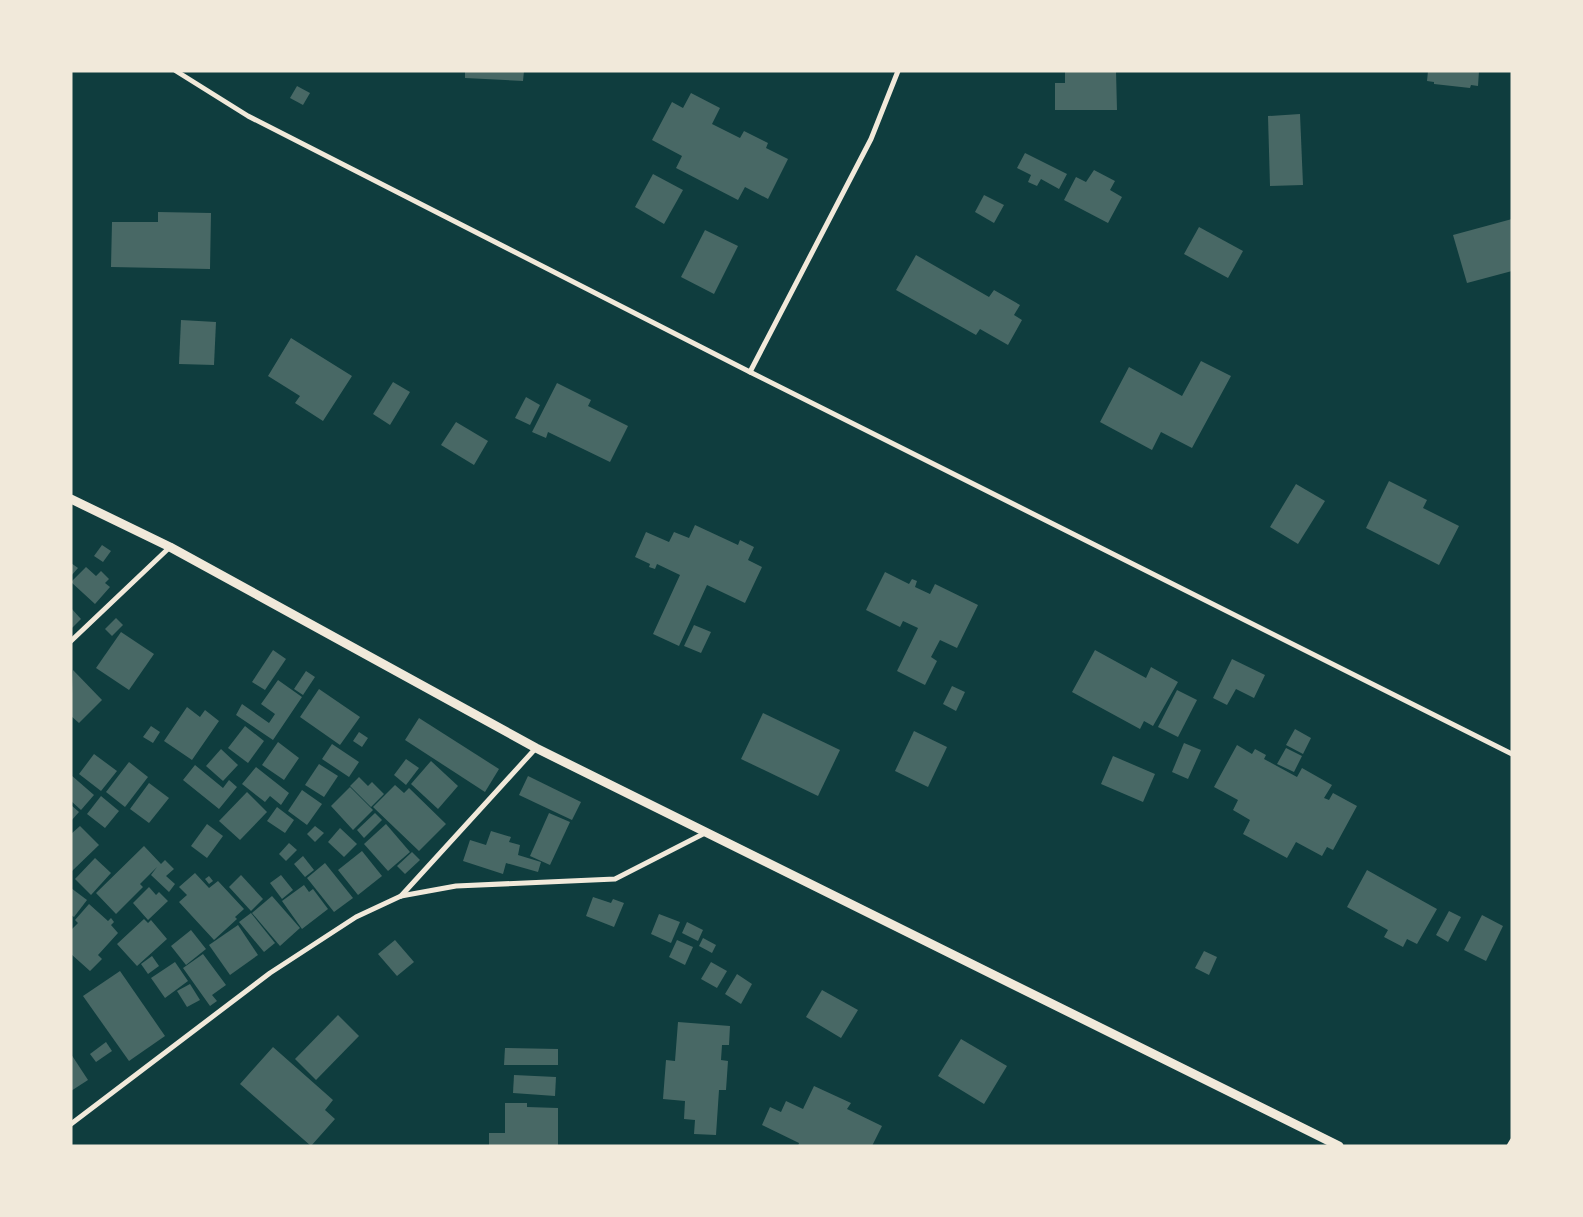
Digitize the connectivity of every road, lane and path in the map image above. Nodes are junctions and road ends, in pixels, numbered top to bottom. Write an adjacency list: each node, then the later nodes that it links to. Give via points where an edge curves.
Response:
1 (176, 71): 3 (street, via 248,116)
2 (898, 71): 3 (street, via 871,139)
3 (750, 372): 8 (street)
4 (74, 502): 5 (street)
5 (170, 547): 6 (street); 7 (street)
6 (71, 641)
7 (536, 748): 9 (street); 10 (street)
8 (1512, 754)
9 (705, 833): 10 (street, via 615,879 456,886); 13 (street)
10 (401, 896): 11 (street, via 356,917 270,972)
11 (71, 1124)
12 (1512, 1141): 14 (street)
13 (1338, 1146)
14 (1509, 1146)

